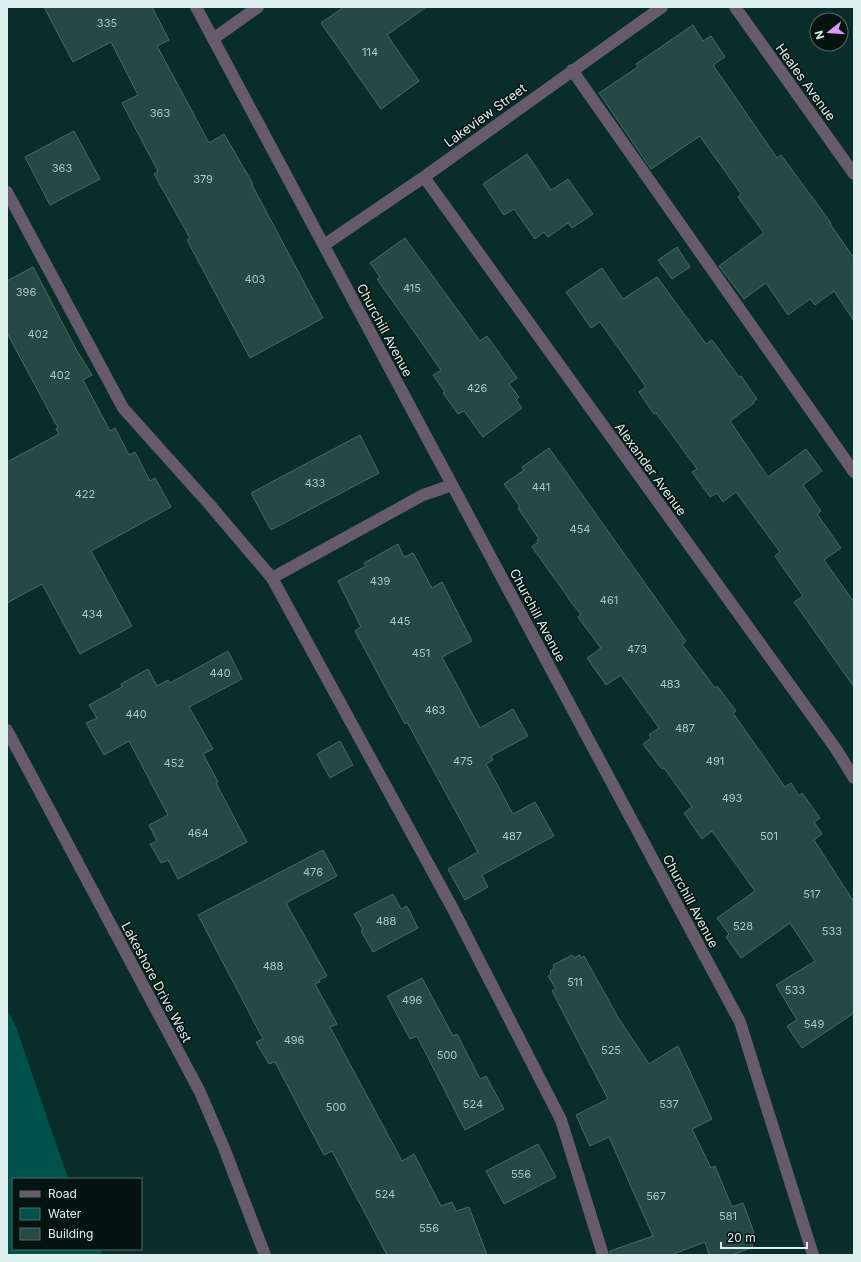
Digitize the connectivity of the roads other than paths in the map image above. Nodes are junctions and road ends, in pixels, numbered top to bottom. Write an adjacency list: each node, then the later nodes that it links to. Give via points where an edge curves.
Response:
1 (196, 7): 5 (street, Churchill Avenue)
2 (258, 7): 5 (street)
3 (662, 7): 6 (street, Lakeview Street)
4 (735, 7): 7 (street, Heales Avenue)
5 (213, 38): 10 (street, Churchill Avenue)
6 (572, 70): 8 (street, Lakeview Street); 11 (street)
7 (854, 174)
8 (424, 177): 10 (street, Lakeview Street); 15 (street, Alexander Avenue, via 836,749)
9 (7, 192): 13 (street, via 123,408)
10 (324, 245): 12 (street, Churchill Avenue)
11 (854, 472)
12 (452, 485): 13 (street, via 423,496); 18 (street, Churchill Avenue, via 740,1022)
13 (272, 578): 17 (street, via 453,909 561,1120)
14 (7, 730): 16 (street, Lakeshore Drive West, via 200,1092)
15 (854, 778)
16 (266, 1255)
17 (603, 1255)
18 (813, 1255)

